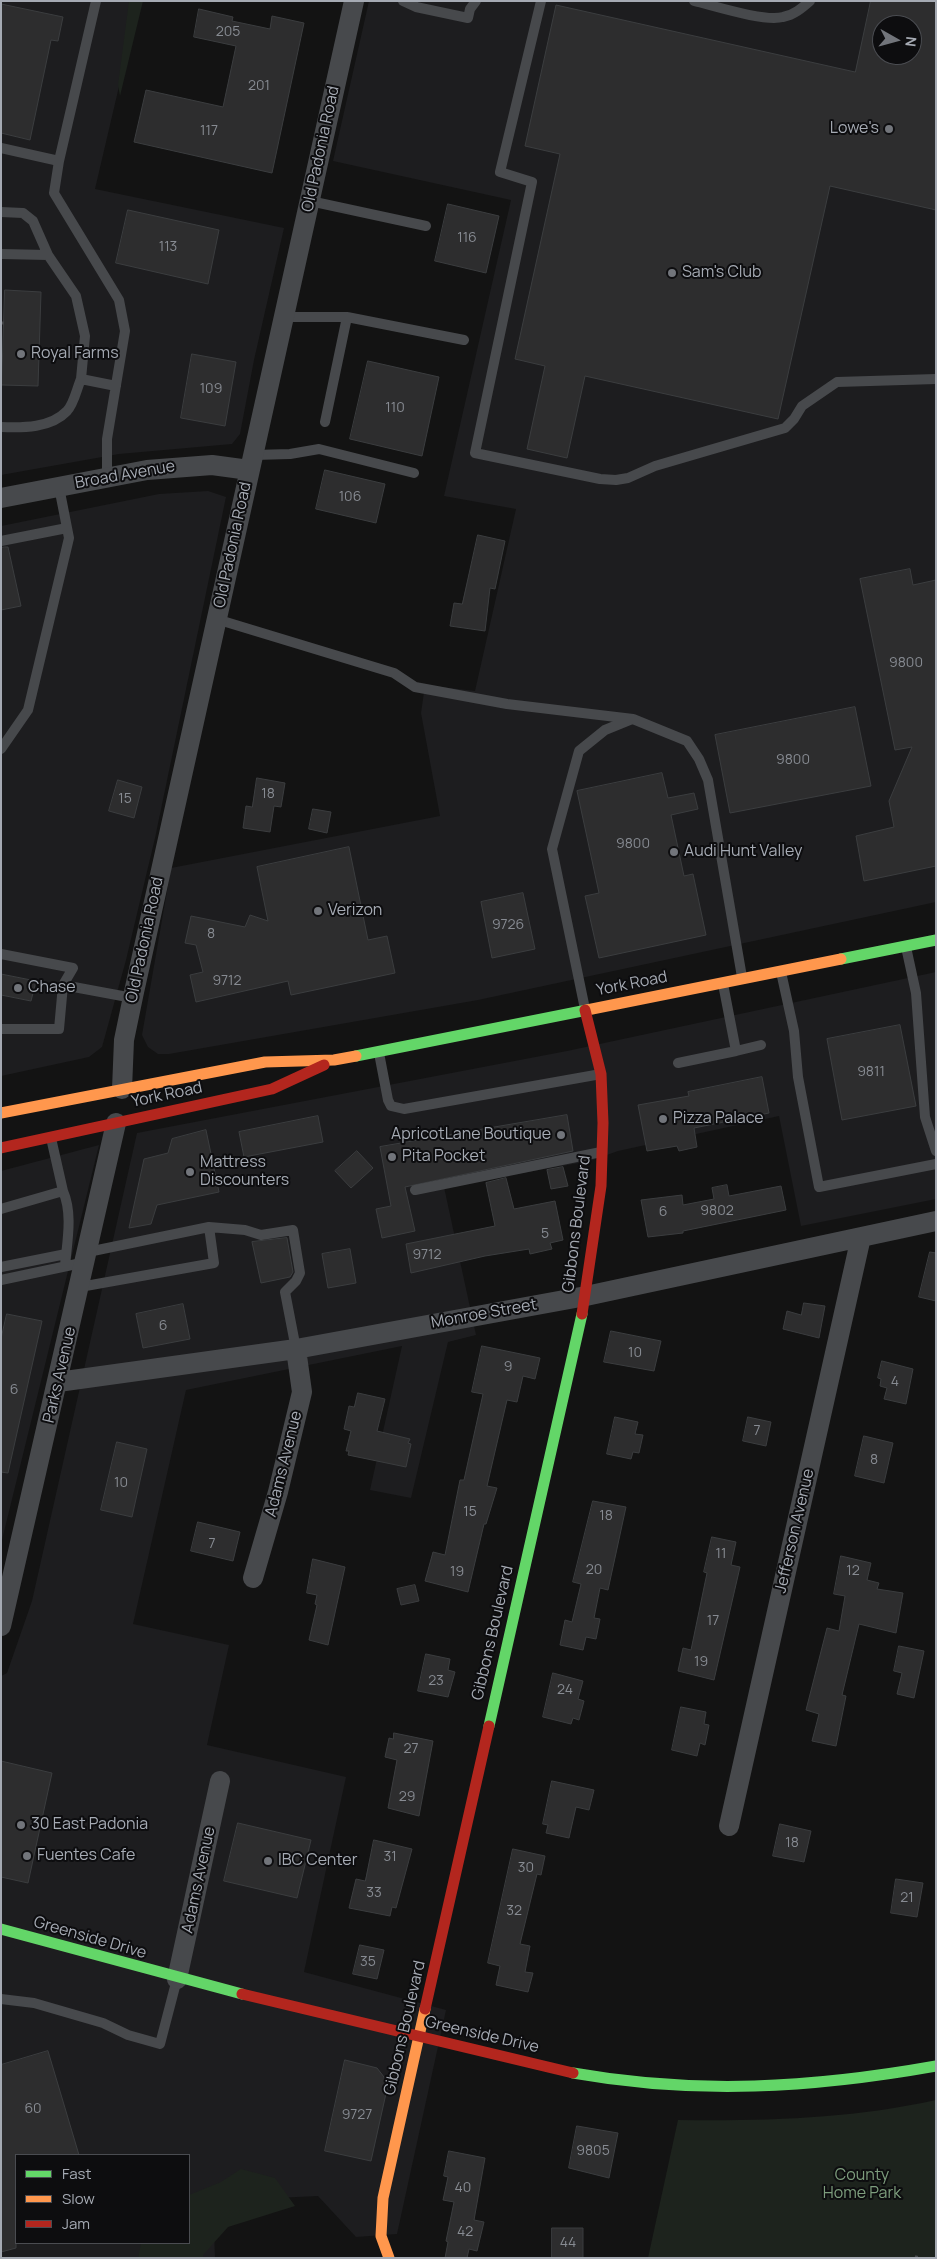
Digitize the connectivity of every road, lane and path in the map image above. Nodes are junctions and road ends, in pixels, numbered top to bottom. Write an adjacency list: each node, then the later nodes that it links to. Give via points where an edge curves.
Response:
1 (96, 1): 9 (lane)
2 (354, 1): 10 (street, Old Padonia Road)
3 (403, 1): 4 (lane, via 416,7 468,18)
4 (476, 1)
5 (541, 1): 19 (lane, via 500,172 532,182 476,454 600,479 628,478 655,466 785,428 802,406 836,382)
6 (694, 1): 7 (lane, via 747,14 781,18 795,13)
7 (810, 1)
8 (1, 148): 9 (lane)
9 (59, 160): 20 (lane, via 54,193 120,300 124,315 126,331)
10 (310, 201): 12 (lane); 15 (street, Old Padonia Road)
11 (1, 212): 14 (lane, via 23,213 33,221)
12 (426, 226)
13 (1, 254): 14 (lane)
14 (48, 255): 18 (lane, via 76,296 85,336)
15 (284, 317): 16 (lane); 23 (street, Old Padonia Road)
16 (347, 317): 17 (lane); 21 (lane)
17 (464, 340)
18 (81, 378): 20 (lane); 22 (lane, via 68,410 46,424)
19 (936, 379)
20 (116, 386): 25 (lane, via 107,439)
21 (324, 422)
22 (1, 427)
23 (252, 463): 24 (lane, via 319,449); 25 (street, Broad Avenue, via 185,465); 30 (street, Old Padonia Road)
24 (414, 473)
25 (107, 477): 26 (street, Broad Avenue)
26 (59, 487): 27 (street, Broad Avenue); 28 (lane)
27 (1, 498)
28 (67, 528): 29 (lane); 32 (lane, via 69,538 28,710)
29 (1, 541)
30 (216, 620): 31 (lane, via 394,673 415,687 507,704); 40 (street, Old Padonia Road)
31 (633, 719): 37 (lane, via 687,740 700,759 708,780); 41 (lane, via 605,730 579,751 552,849)
32 (1, 749)
33 (936, 940): 34 (street, York Road)
34 (906, 946): 36 (street, York Road); 55 (lane, via 916,993 925,1117)
35 (1, 954): 39 (lane, via 72,968)
36 (781, 971): 37 (street, York Road); 56 (lane, via 819,1187)
37 (742, 979): 38 (street, York Road)
38 (723, 983): 41 (street, York Road); 44 (lane)
39 (63, 985): 40 (lane); 42 (lane, via 59,1028)
40 (133, 998): 49 (street, Old Padonia Road, via 124,1040)
41 (585, 1010): 45 (street, York Road); 48 (street, Gibbons Boulevard)
42 (1, 1029)
43 (761, 1045): 44 (lane)
44 (736, 1051): 47 (lane)
45 (378, 1052): 46 (street, York Road); 48 (lane, via 388,1100 392,1106 404,1109)
46 (334, 1060): 49 (street, York Road, via 265,1062); 51 (street, York Road, via 272,1089)
47 (678, 1063)
48 (601, 1074): 54 (street, Gibbons Boulevard)
49 (122, 1089): 50 (street, York Road)
50 (3, 1112)
51 (116, 1123): 52 (street, York Road); 64 (street, Parks Avenue)
52 (51, 1137): 53 (street, York Road); 58 (lane)
53 (1, 1148)
54 (602, 1152): 57 (lane); 69 (street, Gibbons Boulevard, via 597,1223)
55 (936, 1152)
56 (936, 1164)
57 (414, 1190)
58 (64, 1191): 59 (lane); 63 (lane, via 68,1214)
59 (1, 1209)
60 (936, 1220): 62 (street, Monroe Street)
61 (209, 1227): 64 (lane); 68 (lane, via 214,1263); 70 (lane, via 245,1230 261,1235 293,1230 300,1273 285,1292)
62 (861, 1237): 69 (street, Monroe Street); 75 (street, Jefferson Avenue)
63 (66, 1254): 65 (lane); 66 (lane)
64 (87, 1257): 65 (lane); 68 (street, Parks Avenue)
65 (65, 1266): 67 (lane)
66 (1, 1267)
67 (1, 1280)
68 (80, 1287): 71 (street, Parks Avenue)
69 (586, 1296): 70 (street, Monroe Street); 79 (street, Gibbons Boulevard)
70 (296, 1348): 71 (street, Monroe Street); 72 (street, Adams Avenue, via 302,1392 278,1492)
71 (58, 1382): 73 (street, Parks Avenue)
72 (252, 1578)
73 (1, 1626)
74 (220, 1781): 77 (street, Adams Avenue)
75 (729, 1826)
76 (1, 1929): 77 (street, Greenside Drive)
77 (177, 1979): 78 (lane, via 160,2044 128,2035 103,2022 34,2003); 79 (street, Greenside Drive)
78 (1, 1999)
79 (419, 2037): 80 (street, Greenside Drive, via 592,2076 697,2088 758,2089 828,2084); 81 (street, Gibbons Boulevard, via 379,2227 381,2243)
80 (936, 2066)
81 (389, 2258)

